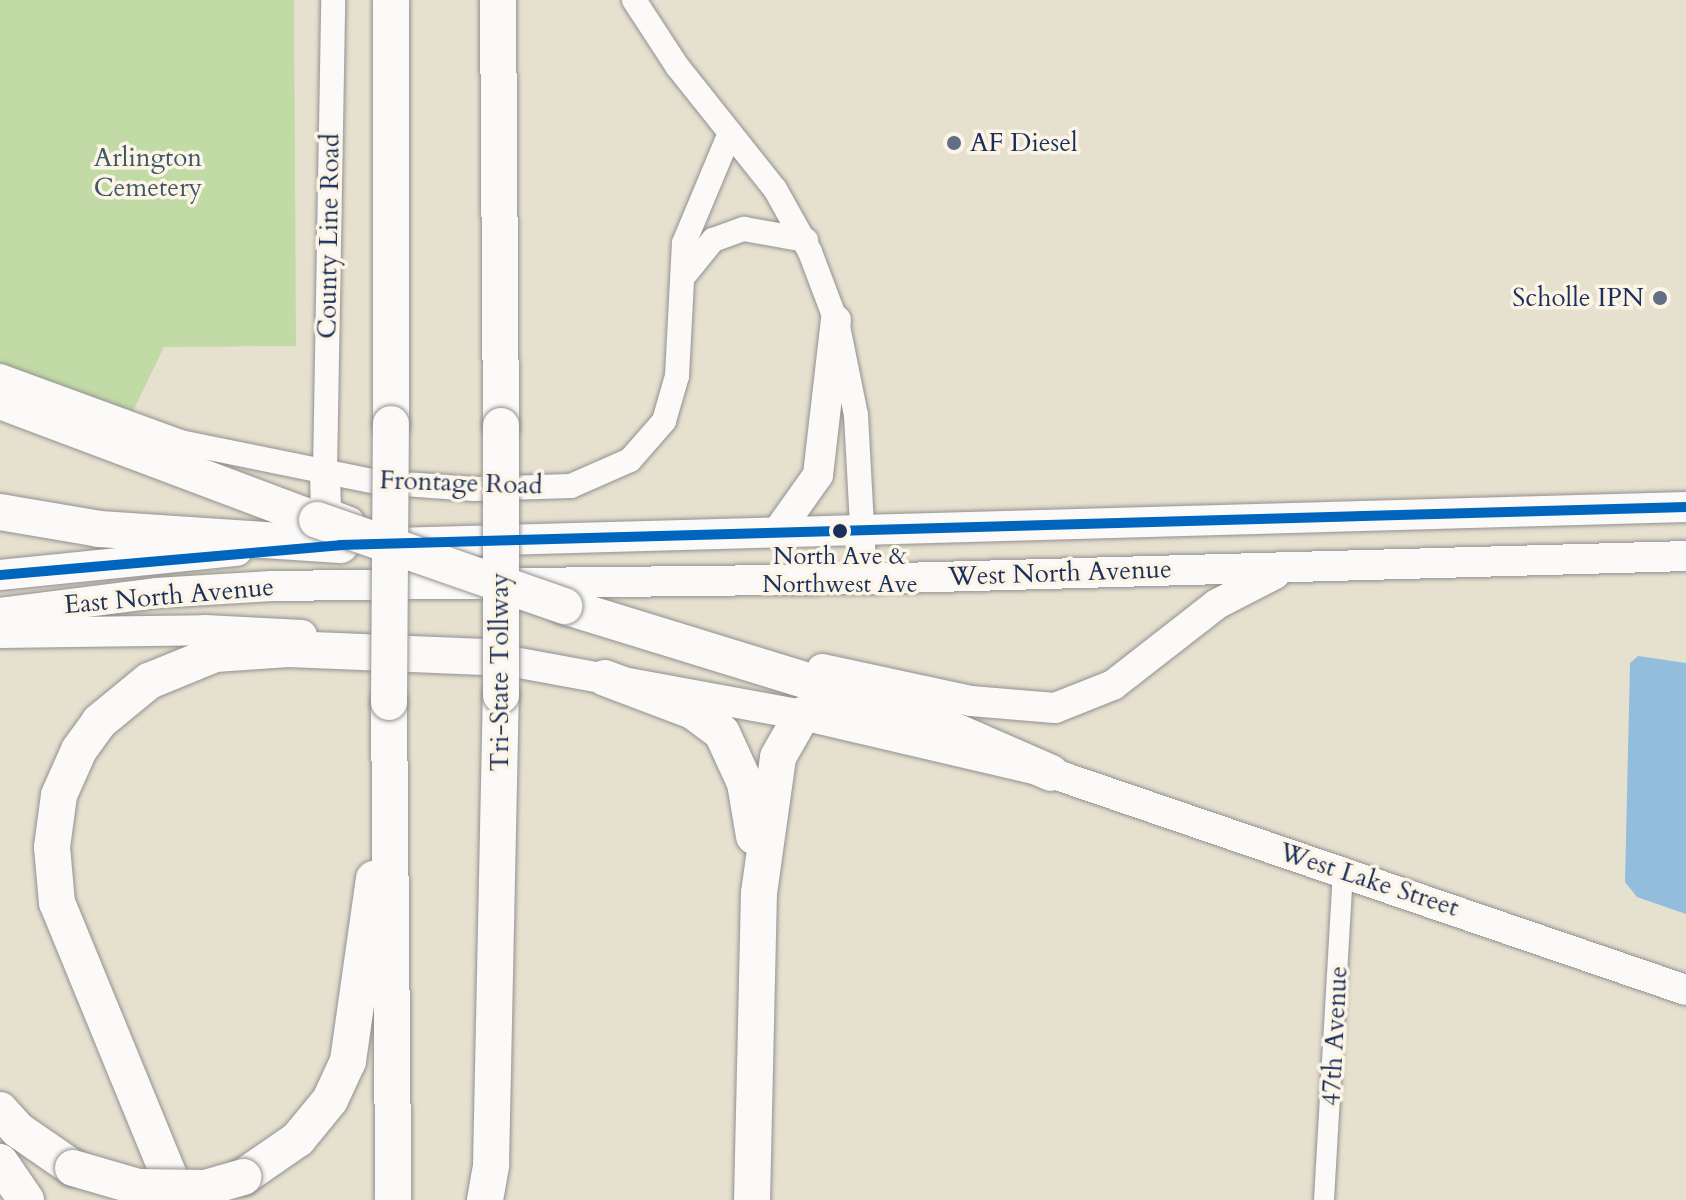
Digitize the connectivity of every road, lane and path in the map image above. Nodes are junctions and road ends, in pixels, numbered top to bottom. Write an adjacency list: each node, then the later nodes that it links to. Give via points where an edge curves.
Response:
1 (333, 0): 11 (street, County Line Road)
2 (391, 0): 30 (highway, bridge)
3 (498, 0): 36 (highway, Tri-State Tollway, bridge, via 501,695)
4 (634, 0): 5 (street)
5 (730, 133): 6 (street, via 775,189); 7 (street, Frontage Road, via 684,243)
6 (806, 240): 7 (street, via 744,229 713,240); 8 (street)
7 (683, 277): 11 (street, Frontage Road, via 677,376 664,421 630,460 571,486 474,489 376,482)
8 (836, 320): 14 (street, via 856,415); 16 (main road, via 818,475)
9 (0, 376): 11 (street, Frontage Road, via 180,442)
10 (0, 401): 15 (highway)
11 (325, 472): 15 (main road, via 326,513)
12 (1686, 507): 14 (main road, West North Avenue)
13 (0, 512): 15 (highway, via 99,529)
14 (863, 527): 16 (main road, West North Avenue); 20 (street)
15 (335, 529): 16 (main road, West North Avenue); 19 (main road, East North Avenue); 22 (highway, bridge)
16 (779, 530)
17 (1686, 556): 18 (main road, West North Avenue)
18 (1296, 567): 20 (main road, West North Avenue); 22 (main road, via 1251,582 1113,685 1055,708 911,690)
19 (0, 575)
20 (865, 579): 21 (main road, West North Avenue)
21 (338, 584): 23 (main road, East North Avenue, via 156,593)
22 (564, 600): 27 (highway)
23 (0, 613)
24 (0, 633): 25 (main road, West Lake Street, via 263,633)
25 (491, 657): 26 (main road, West Lake Street); 38 (highway, via 288,649 215,654 149,681 99,722 79,750 59,795 52,847 57,903)
26 (605, 678): 28 (main road, West Lake Street); 32 (highway, via 693,711 722,733 745,783)
27 (876, 702): 28 (highway, via 843,701); 29 (highway)
28 (802, 715): 29 (main road, West Lake Street); 32 (highway, via 778,757)
29 (1051, 773): 31 (main road, West Lake Street)
30 (390, 779): 34 (highway, bridge, via 348,1061 330,1100 298,1139 243,1177 205,1188 138,1187 73,1168 18,1130); 39 (highway)
31 (1343, 872): 33 (main road, West Lake Street); 43 (street, 47th Avenue)
32 (759, 893): 42 (highway)
33 (1686, 990)
34 (0, 1110)
35 (0, 1162): 37 (highway)
36 (491, 1165): 40 (highway, Tri-State Tollway); 41 (highway)
37 (26, 1200)
38 (179, 1200)
39 (393, 1200)
40 (485, 1200)
41 (497, 1200)
42 (752, 1200)
43 (1324, 1200)

